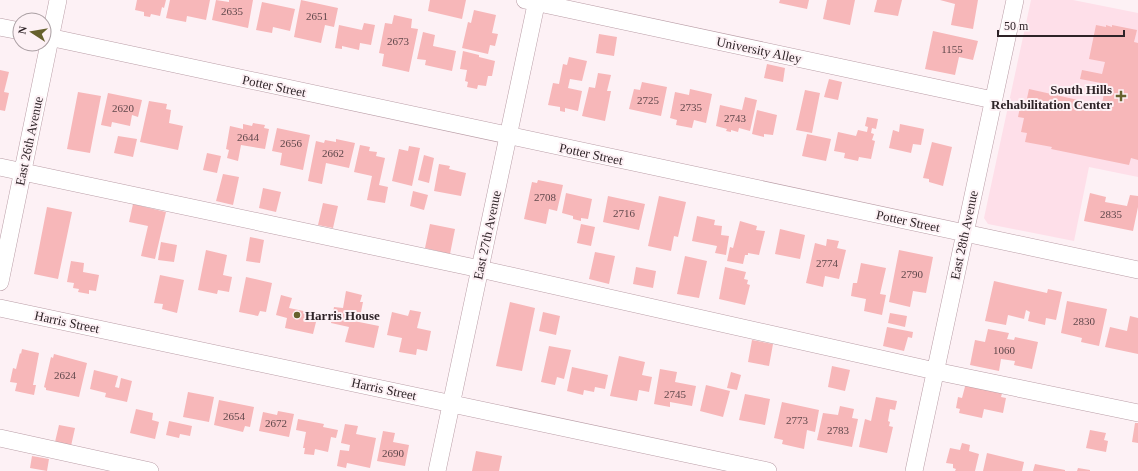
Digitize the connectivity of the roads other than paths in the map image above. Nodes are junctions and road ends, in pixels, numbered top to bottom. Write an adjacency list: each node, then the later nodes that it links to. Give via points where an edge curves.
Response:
1 (58, 0): 4 (street, East 26th Avenue)
2 (1015, 0): 9 (street, East 28th Avenue)
3 (533, 1): 9 (street, University Alley); 10 (street, East 27th Avenue)
4 (52, 20)
5 (0, 27): 6 (street)
6 (12, 29)
7 (52, 38): 10 (street, Potter Street)
8 (44, 52): 12 (street, East 26th Avenue)
9 (993, 100): 13 (street, East 28th Avenue)
10 (508, 136): 13 (street, Potter Street); 14 (street, East 27th Avenue)
11 (0, 167): 12 (street)
12 (23, 171): 14 (street); 16 (street, East 26th Avenue)
13 (965, 233): 15 (street, Potter Street); 18 (street, East 28th Avenue)
14 (480, 269): 18 (street); 19 (street, East 27th Avenue)
15 (1138, 270)
16 (0, 282)
17 (0, 308): 19 (street, Harris Street)
18 (935, 371): 20 (street); 25 (street, East 28th Avenue)
19 (451, 404): 23 (street, East 27th Avenue); 24 (street, Harris Street)
20 (1138, 413)
21 (0, 438): 22 (street)
22 (150, 471)
23 (437, 471)
24 (768, 471)
25 (914, 471)

